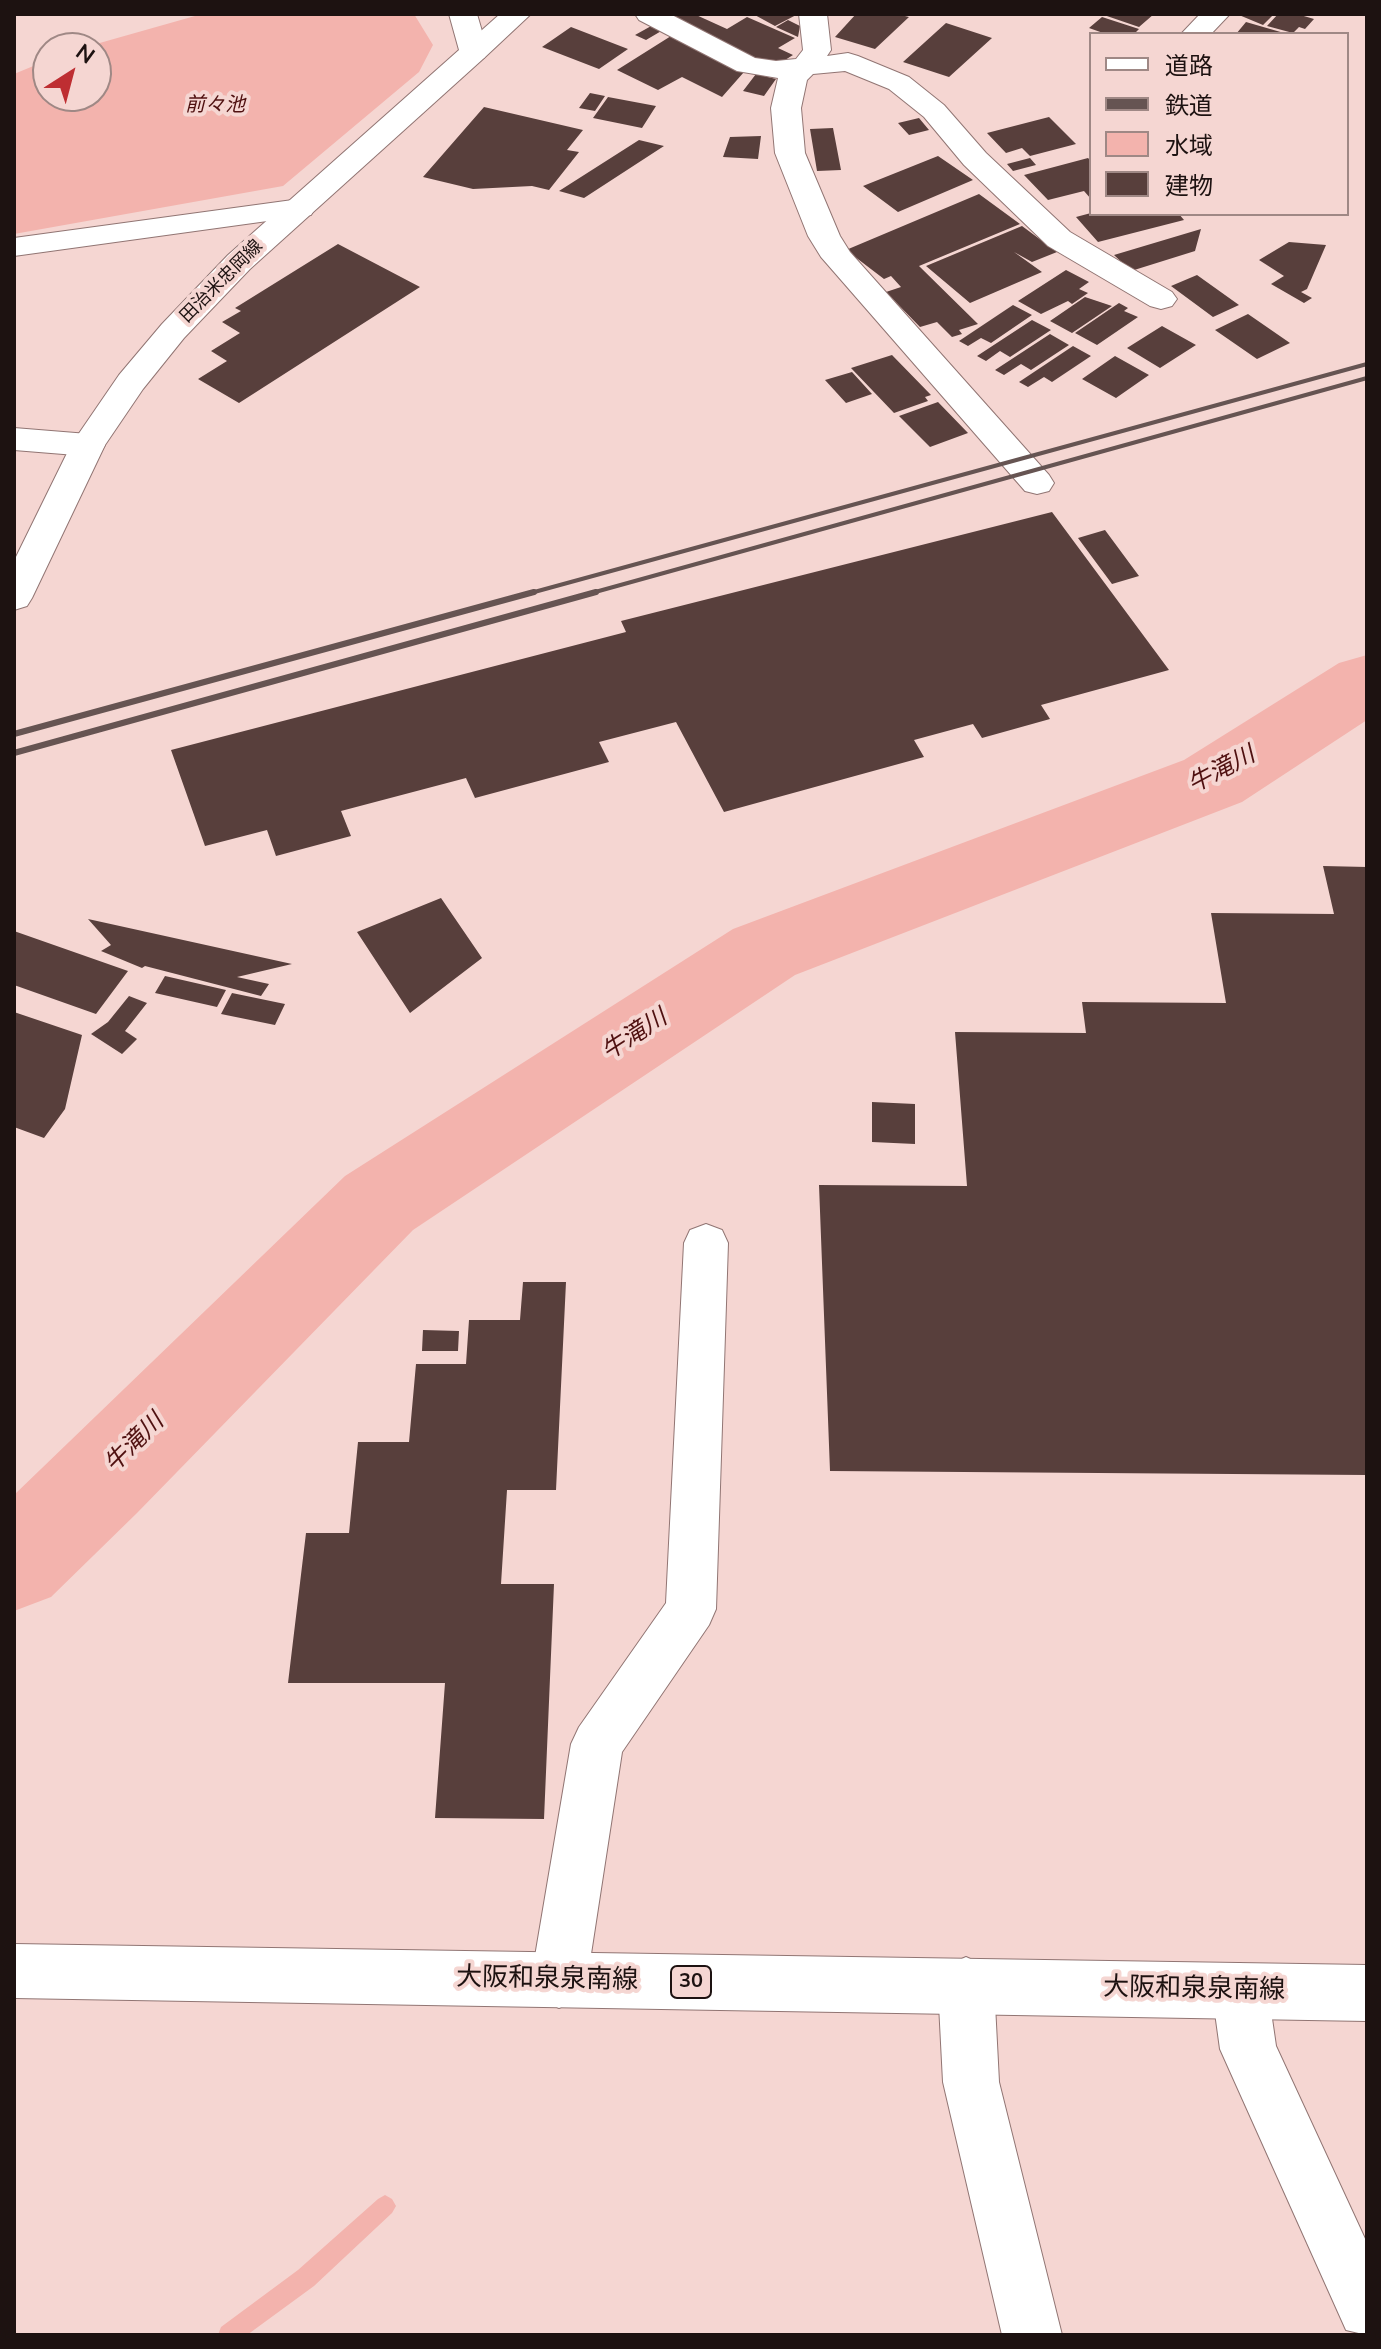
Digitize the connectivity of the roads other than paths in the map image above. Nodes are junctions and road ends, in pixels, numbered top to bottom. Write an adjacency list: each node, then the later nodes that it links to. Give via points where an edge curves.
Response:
1 (463, 14): 7 (street)
2 (517, 14): 7 (street, 田治米忠岡線)
3 (649, 14): 8 (street, via 747,65 776,70)
4 (813, 14): 8 (street, via 817,50)
5 (1216, 14): 6 (street)
6 (1197, 32)
7 (474, 52): 9 (street, 田治米忠岡線)
8 (806, 66): 11 (street, via 848,62 899,83 934,111 975,159 1059,239); 14 (street, via 793,77 786,108 790,153 824,236)
9 (300, 208): 10 (street); 13 (street, 田治米忠岡線, via 173,331)
10 (14, 247)
11 (1161, 299)
12 (14, 439): 13 (street)
13 (88, 445): 15 (street, 田治米忠岡線)
14 (1037, 483)
15 (14, 598)
16 (706, 1243): 18 (street, via 691,1609 597,1744)
17 (14, 1971): 18 (street, 大阪和泉泉南線 / 30)
18 (559, 1980): 19 (street, 大阪和泉泉南線 / 30)
19 (966, 1985): 20 (street, 大阪和泉泉南線 / 30); 23 (street, via 971,2082)
20 (1240, 1991): 21 (street, 大阪和泉泉南線 / 30); 22 (street, via 1248,2049)
21 (1367, 1993)
22 (1367, 2309)
23 (1032, 2335)

